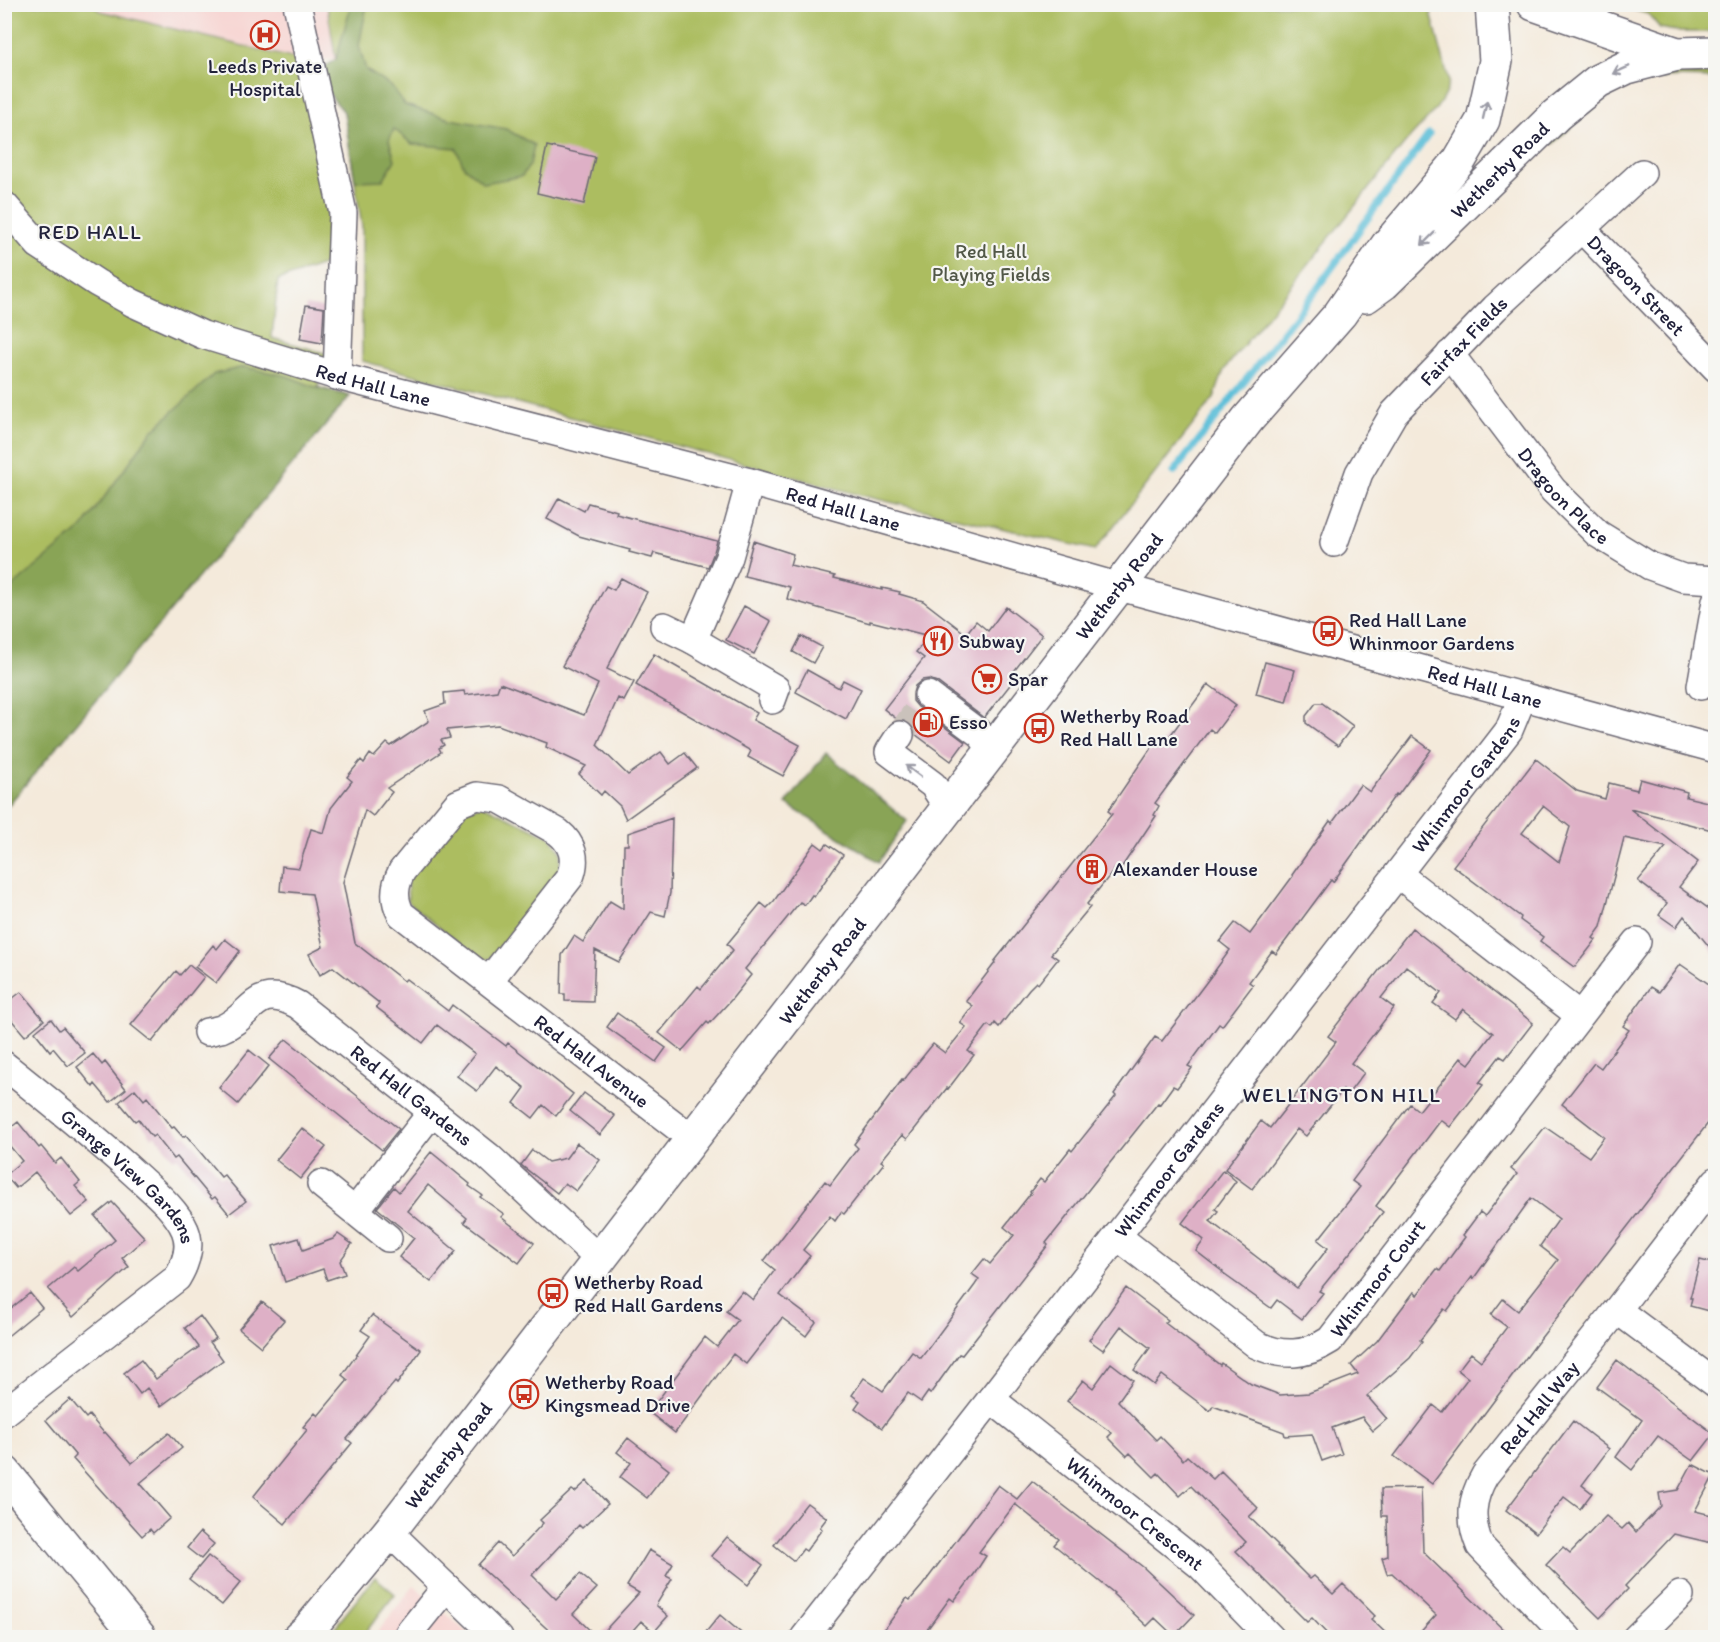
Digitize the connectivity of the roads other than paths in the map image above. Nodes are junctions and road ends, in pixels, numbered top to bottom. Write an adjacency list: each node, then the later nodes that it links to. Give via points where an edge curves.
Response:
1 (297, 4): 12 (street, via 344,213)
2 (1492, 4): 9 (main road, Wetherby Road, one-way to 2, via 1387,246 1459,161 1483,120 1496,61)
3 (1534, 4): 5 (main road)
4 (1716, 53): 5 (main road)
5 (1677, 54): 9 (main road, Wetherby Road, one-way to 9, via 1627,67 1598,81 1556,115 1384,283)
6 (1642, 173): 8 (street, Fairfax Fields)
7 (4, 205): 12 (street, Red Hall Lane, via 39,245 133,303 204,335)
8 (1581, 229): 10 (street, Fairfax Fields); 11 (street, Dragoon Street)
9 (1340, 314): 16 (main road, Wetherby Road, via 1248,419)
10 (1450, 354): 14 (street, Fairfax Fields, via 1394,413 1359,473); 15 (street, Dragoon Place, via 1553,490 1598,534 1650,566 1683,578)
11 (1716, 368)
12 (337, 376): 13 (street, Red Hall Lane)
13 (750, 482): 16 (street, Red Hall Lane); 19 (street, via 729,557)
14 (1334, 543)
15 (1716, 580)
16 (1120, 588): 22 (street, Red Hall Lane); 25 (main road, Wetherby Road)
17 (1716, 601): 20 (street)
18 (664, 626): 19 (street)
19 (693, 640): 23 (street, via 776,689)
20 (1701, 686)
21 (928, 695): 24 (street)
22 (1523, 696): 27 (street, Red Hall Lane); 30 (street, Whinmoor Gardens, via 1509,730)
23 (772, 700)
24 (959, 717): 25 (street, via 976,716 991,724); 28 (street)
25 (1013, 724): 28 (main road, Wetherby Road)
26 (900, 735): 29 (street, one-way to 26, via 933,785 889,752)
27 (1716, 749)
28 (993, 750): 29 (main road, Wetherby Road)
29 (948, 808): 37 (main road, Wetherby Road)
30 (1398, 874): 33 (street); 41 (street, Whinmoor Gardens)
31 (1637, 942): 33 (street, Whinmoor Court)
32 (489, 981): 32 (street, Red Hall Avenue, via 401,914 395,892 402,871 457,804 477,796 499,799 558,832 566,838 574,857 570,878); 37 (street, Red Hall Avenue)
33 (1579, 1015): 41 (street, Whinmoor Court, via 1330,1340 1317,1348 1286,1354 1257,1345)
34 (207, 1032): 36 (street, Red Hall Gardens, via 222,1029 262,999 287,999)
35 (4, 1065): 47 (street, Grange View Gardens, via 89,1132 148,1186 176,1216 188,1247 177,1278)
36 (432, 1112): 40 (street); 43 (street, Red Hall Gardens, via 488,1156)
37 (694, 1140): 43 (main road, Wetherby Road)
38 (1716, 1181): 44 (street, Red Hall Way)
39 (321, 1184): 40 (street)
40 (355, 1211): 42 (street)
41 (1117, 1236): 46 (street, Whinmoor Gardens)
42 (388, 1238)
43 (599, 1259): 49 (main road, Wetherby Road)
44 (1617, 1310): 45 (street); 58 (street, Red Hall Way, via 1485,1475 1473,1503 1474,1532 1480,1546)
45 (1716, 1384)
46 (991, 1399): 56 (street, Whinmoor Gardens); 57 (street, Whinmoor Crescent, via 1201,1566)
47 (4, 1413)
48 (4, 1472): 52 (main road)
49 (389, 1532): 50 (street); 54 (main road, Wetherby Road)
50 (446, 1587): 53 (street); 55 (street)
51 (1680, 1595): 59 (street)
52 (134, 1633)
53 (409, 1633)
54 (304, 1635)
55 (499, 1638)
56 (804, 1638)
57 (1271, 1638)
58 (1568, 1638)
59 (1635, 1638)

